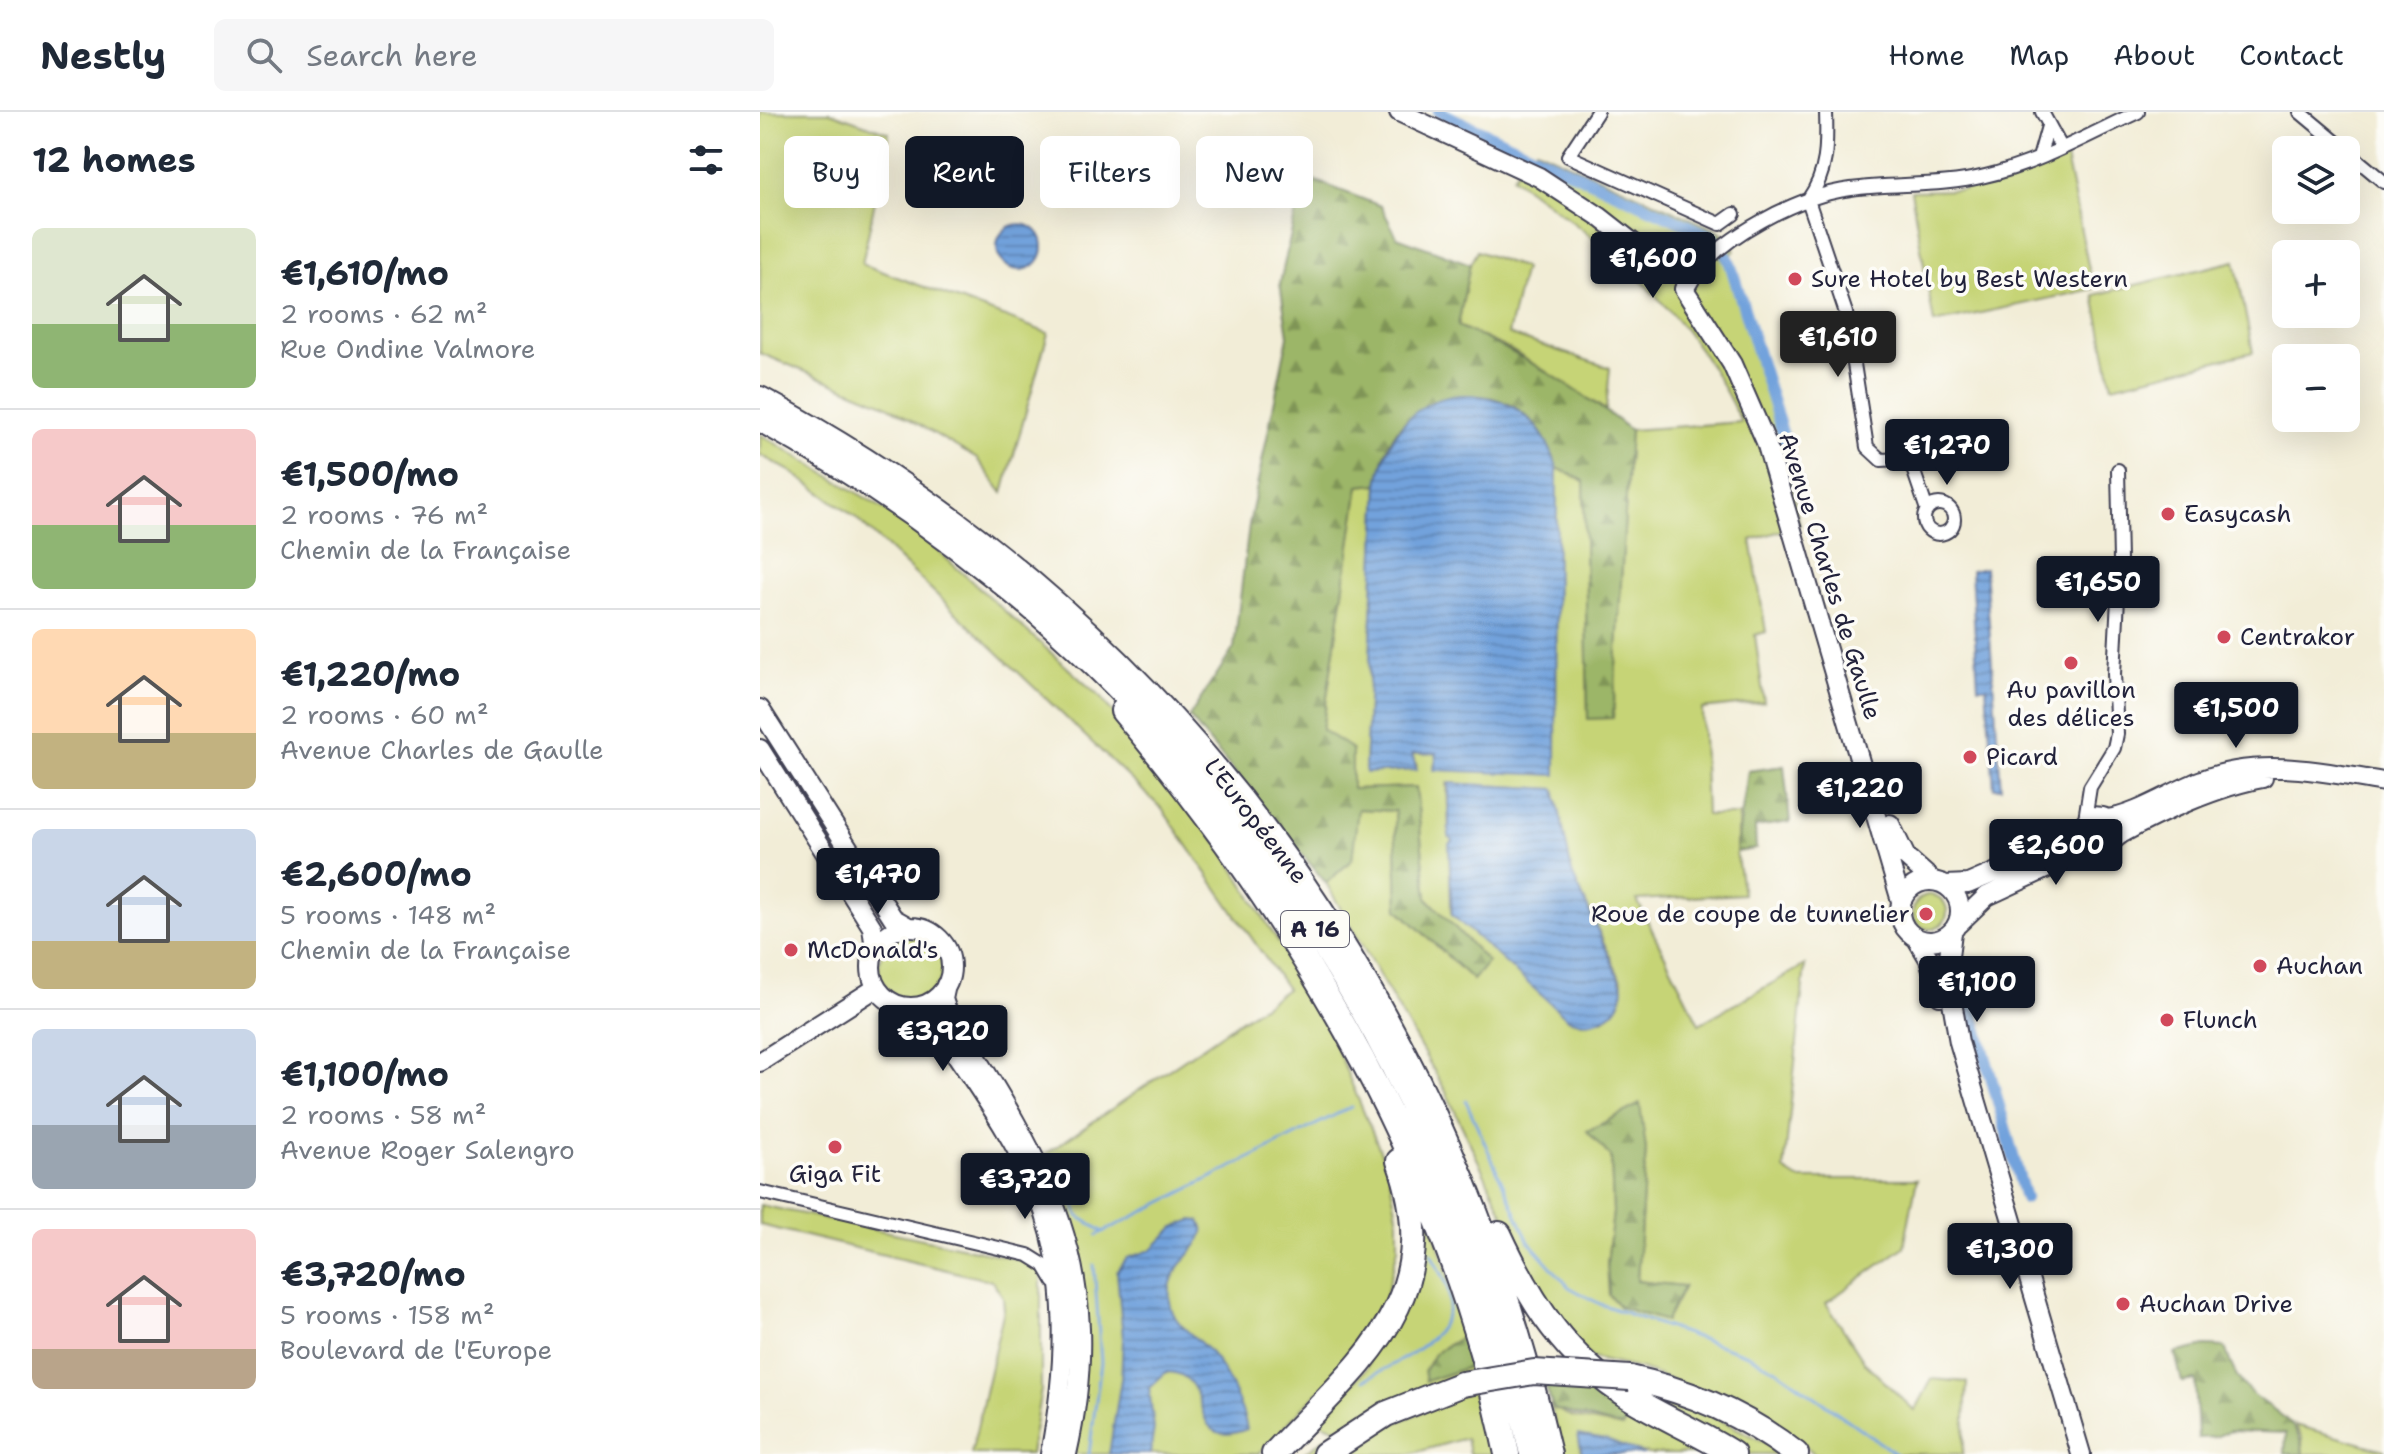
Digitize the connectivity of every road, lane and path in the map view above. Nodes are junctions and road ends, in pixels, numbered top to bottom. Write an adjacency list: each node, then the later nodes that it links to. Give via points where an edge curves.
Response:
1 (1399, 112): 15 (main road, Avenue Charles de Gaulle, via 1539,177)
2 (1597, 112): 14 (street, via 1568,156 1720,224)
3 (1826, 112): 10 (street)
4 (2042, 112): 7 (street)
5 (2138, 112): 8 (street)
6 (2300, 112): 11 (street)
7 (2048, 126): 8 (street); 9 (street)
8 (2061, 147): 9 (street)
9 (2039, 158): 12 (street, via 1969,180)
10 (1826, 164): 12 (street); 13 (street)
11 (2384, 182)
12 (1833, 192): 13 (street)
13 (1808, 200): 15 (street, via 1729,241); 19 (street, via 1846,313 1869,452 1881,460 1911,463)
14 (1734, 214)
15 (1680, 277): 23 (main road, Avenue Charles de Gaulle, via 1727,355 1762,429)
16 (760, 399): 38 (highway, L'Européenne / A 16, via 863,459 954,521 1041,590 1137,680 1219,770 1294,868)
17 (760, 419): 20 (highway, L'Européenne / A 16)
18 (2118, 470): 26 (street, via 2117,734 2093,779)
19 (1927, 510)
20 (923, 519): 29 (highway, via 1096,680); 48 (highway, L'Européenne / A 16, via 1017,592 1133,700 1235,817 1317,932 1393,1065 1451,1194 1498,1328)
21 (760, 709): 31 (main road, via 890,915)
22 (760, 749): 34 (main road, via 872,927)
23 (1859, 752): 28 (main road, Avenue Charles de Gaulle, via 1903,852); 30 (main road, Avenue Charles de Gaulle)
24 (2323, 772): 25 (main road); 26 (main road, via 2274,768 2224,773); 27 (main road, via 2271,776 2228,787)
25 (2384, 782)
26 (2093, 821): 27 (main road, via 2113,829); 27 (main road, via 2083,844); 28 (main road, via 2066,842 1968,884)
27 (2103, 846): 32 (main road, via 1987,896)
28 (1939, 883): 30 (main road, via 1912,887); 32 (main road, via 1959,902)
29 (1257, 885): 45 (highway, via 1322,1000 1388,1135 1409,1194 1412,1225 1404,1286 1380,1340); 47 (highway, via 1344,1021 1415,1164 1471,1315)
30 (1901, 901): 33 (main road, via 1902,924)
31 (909, 927): 34 (main road, via 889,934); 35 (main road, via 929,932 944,946 950,965)
32 (1955, 928): 33 (main road, via 1934,942); 40 (main road, via 1947,980)
33 (1917, 939): 40 (main road, via 1933,970)
34 (875, 949): 36 (main road, via 871,969)
35 (946, 985): 37 (main road, via 932,1001); 44 (main road, via 946,1008 1034,1151 1065,1232 1078,1297 1080,1345)
36 (876, 988): 37 (main road, via 891,1002); 39 (main road)
37 (912, 1007): 42 (main road, via 932,1018 1035,1189 1055,1251)
38 (1407, 1055): 49 (highway, L'Européenne / A 16, via 1490,1248); 50 (highway, via 1446,1114 1519,1275 1564,1344 1622,1392)
39 (760, 1062)
40 (1978, 1116): 52 (main road)
41 (760, 1192): 42 (street, via 1034,1257 1054,1282)
42 (1062, 1329): 43 (main road)
43 (1050, 1454)
44 (1067, 1454)
45 (1274, 1454)
46 (1325, 1454): 51 (highway, bridge, via 1386,1414 1462,1384 1534,1372 1630,1378 1670,1388 1728,1411)
47 (1507, 1454)
48 (1532, 1454)
49 (1549, 1454)
50 (1733, 1454)
51 (1796, 1454)
52 (2081, 1454)

